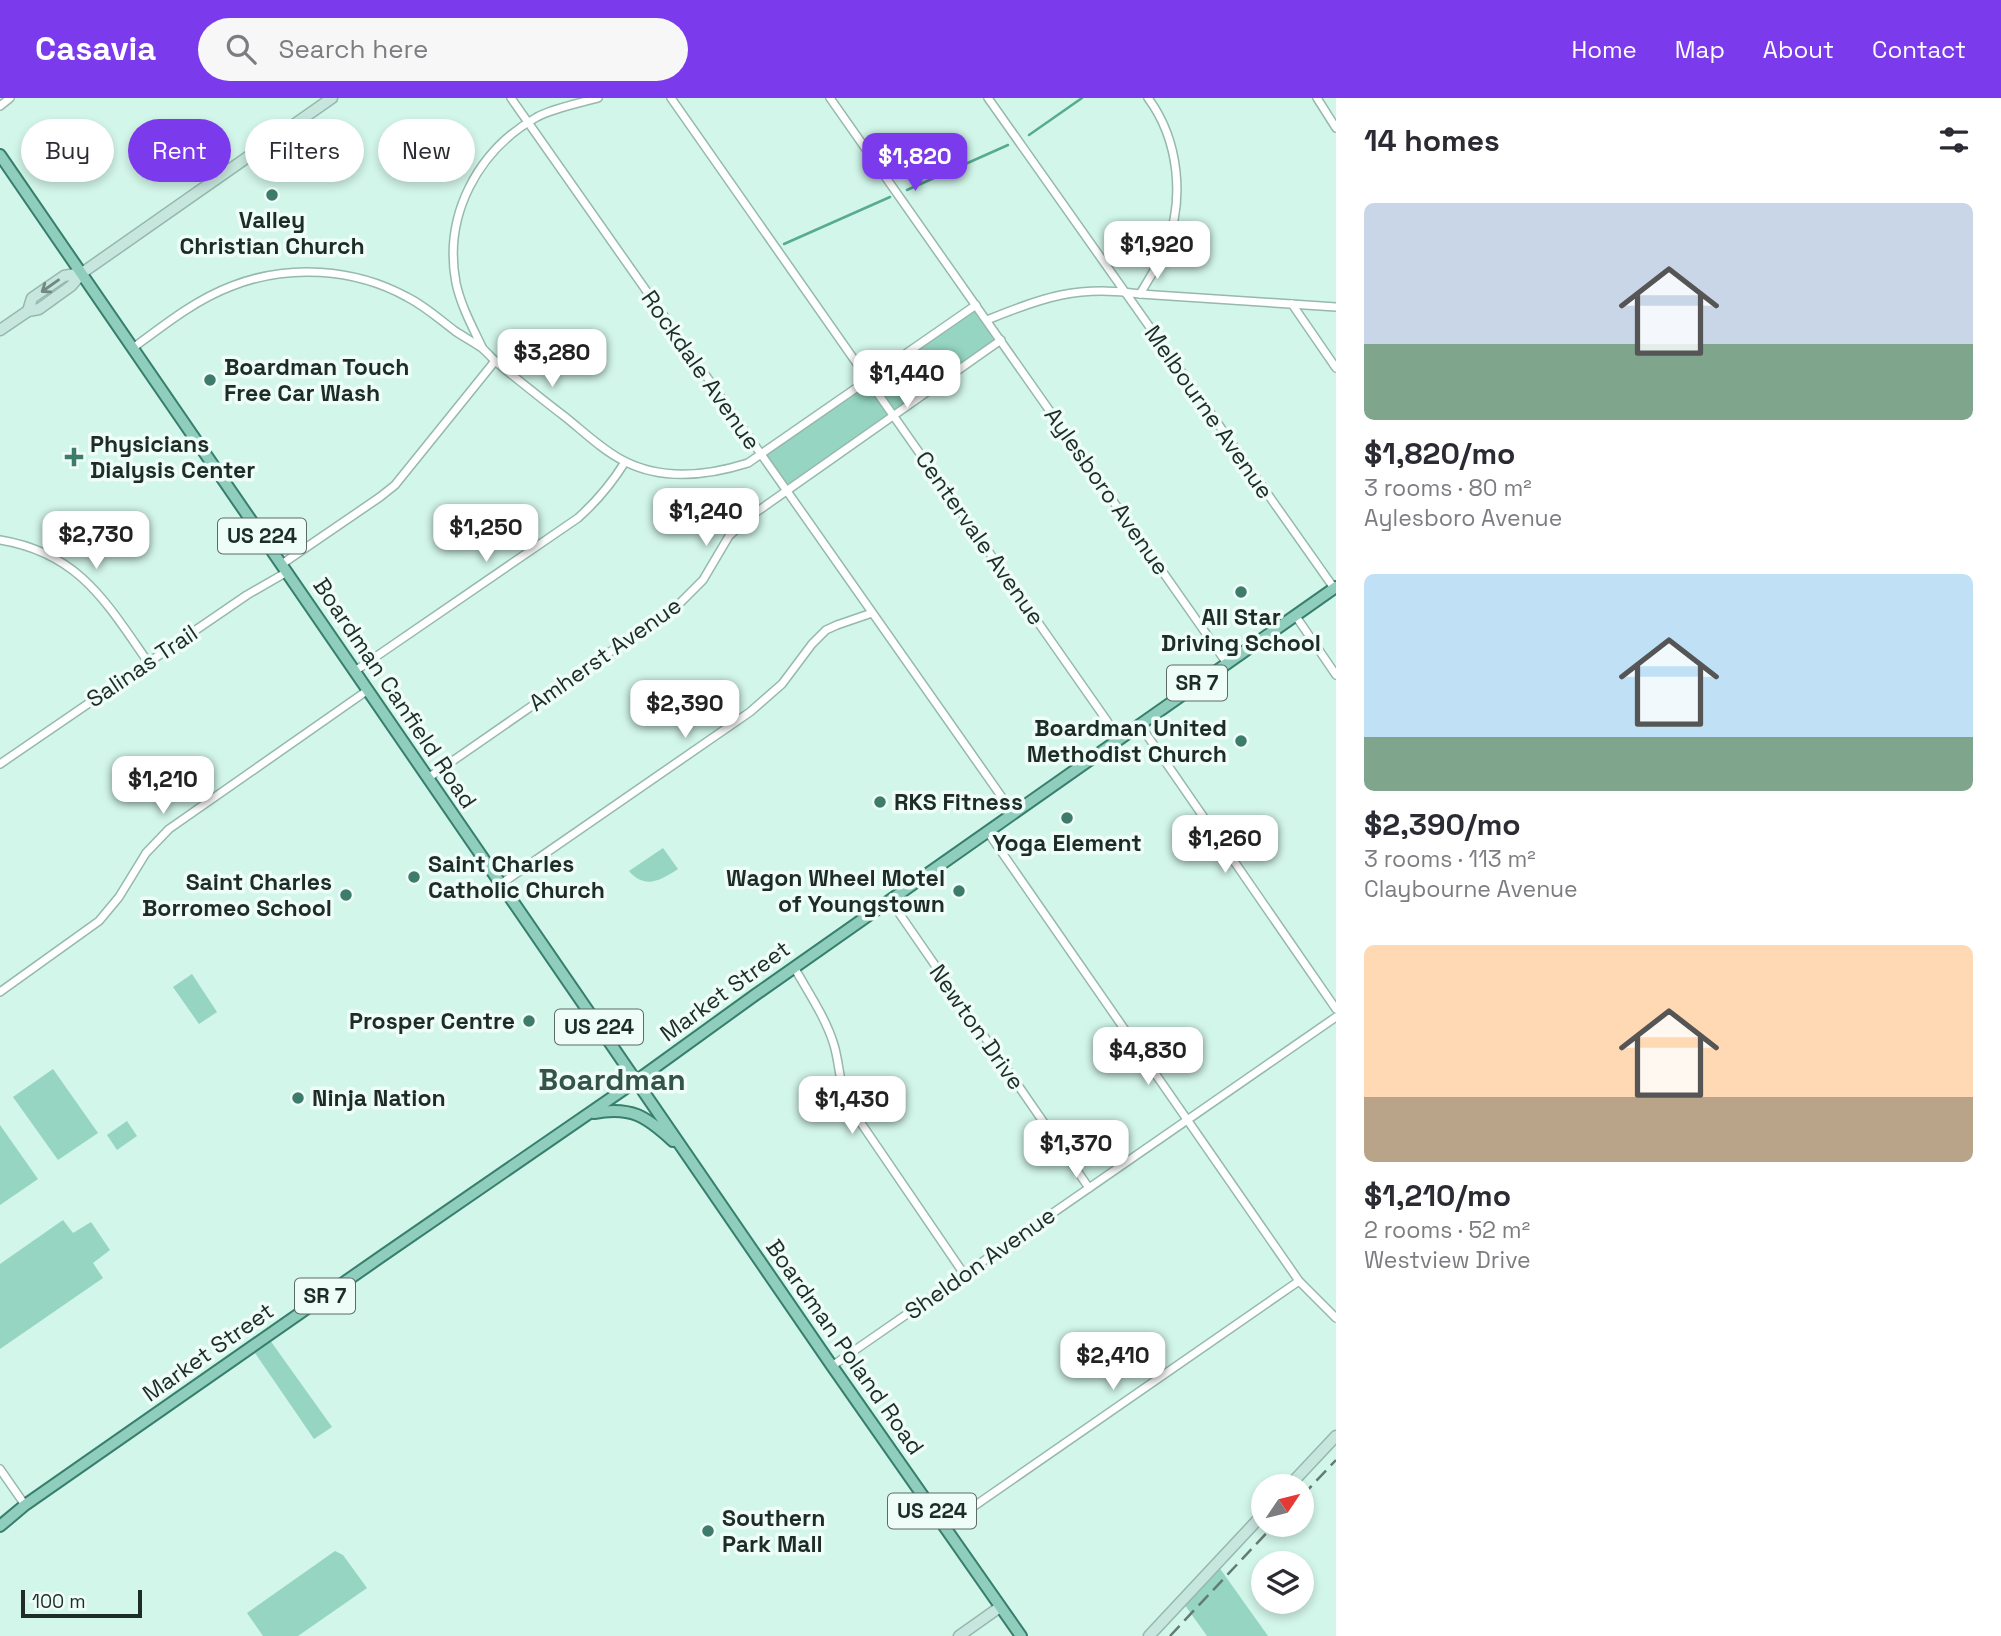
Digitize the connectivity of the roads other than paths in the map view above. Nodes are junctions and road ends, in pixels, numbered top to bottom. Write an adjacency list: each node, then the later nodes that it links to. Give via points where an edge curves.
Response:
1 (10, 98): 11 (street)
2 (332, 98): 16 (street)
3 (511, 98): 13 (street, Rockdale Avenue)
4 (598, 98): 13 (street)
5 (671, 98): 29 (street, Centervale Avenue)
6 (831, 98): 20 (street)
7 (988, 98): 17 (street, Melbourne Avenue)
8 (1148, 98): 12 (street)
9 (1158, 98): 12 (street)
10 (1317, 98): 14 (street)
11 (0, 106)
12 (1157, 111): 18 (street, via 1174,160 1177,195 1166,247)
13 (528, 123): 26 (street, via 484,162 469,187 457,223 456,282); 31 (street, Rockdale Avenue)
14 (1336, 128)
15 (0, 155): 16 (main road, Boardman Canfield Road / US 224)
16 (82, 273): 23 (street, via 39,309); 25 (main road, Boardman Canfield Road / US 224)
17 (1124, 291): 18 (street); 22 (street, via 1047,297); 36 (street, Melbourne Avenue)
18 (1140, 294): 19 (street)
19 (1292, 304): 21 (street); 28 (street)
20 (976, 305): 22 (street, Aylesboro Avenue); 29 (street)
21 (1336, 307)
22 (987, 320): 24 (street, Aylesboro Avenue)
23 (0, 330)
24 (1001, 340): 30 (street, Amherst Avenue); 40 (street, Aylesboro Avenue)
25 (133, 348): 26 (street, via 179,314 232,285 272,275 313,272 353,277 391,289); 35 (main road, Boardman Canfield Road / US 224)
26 (482, 349): 27 (street)
27 (495, 361): 32 (street); 35 (street, Salinas Trail, via 395,485)
28 (1336, 368)
29 (868, 379): 30 (street, Centervale Avenue); 31 (street)
30 (894, 416): 33 (street, Amherst Avenue); 45 (street, Centervale Avenue)
31 (761, 455): 32 (street, via 748,463 695,475 664,473); 33 (street, Rockdale Avenue)
32 (625, 462): 41 (street, via 578,518)
33 (786, 491): 37 (street, Rockdale Avenue); 47 (street, Amherst Avenue, via 736,528 703,580 680,604)
34 (0, 540): 39 (street, via 35,549 77,573 104,600)
35 (284, 568): 39 (street, Salinas Trail); 41 (main road, Boardman Canfield Road / US 224)
36 (1335, 587): 38 (main road, Market Street / SR 7)
37 (872, 613): 48 (street, Rockdale Avenue); 50 (street, via 826,630 782,684 750,712)
38 (1294, 615): 40 (main road, Market Street / SR 7); 42 (street)
39 (148, 662): 46 (street, Salinas Trail)
40 (1226, 662): 44 (main road, Market Street / SR 7)
41 (355, 671): 43 (main road, Boardman Canfield Road / US 224)
42 (1336, 675)
43 (368, 690): 47 (main road, Boardman Canfield Road / US 224); 53 (street, via 169,829 146,853 120,897 99,921)
44 (1140, 724): 45 (main road, Market Street / SR 7); 54 (street)
45 (1119, 738): 48 (main road, Market Street / SR 7)
46 (0, 764)
47 (428, 778): 50 (main road, Boardman Canfield Road / US 224)
48 (1013, 813): 49 (main road, Market Street / SR 7)
49 (987, 831): 51 (main road, Market Street / SR 7); 58 (street)
50 (501, 884): 56 (main road, Boardman Canfield Road / US 224)
51 (890, 900): 52 (main road, Market Street / SR 7); 60 (street, Newton Drive)
52 (794, 967): 56 (main road, Market Street / SR 7); 61 (street, via 829,1031 841,1086 853,1114)
53 (0, 992)
54 (1336, 1009)
55 (1336, 1017): 58 (street, Sheldon Avenue)
56 (636, 1081): 57 (main road, Market Street / SR 7); 59 (main road, Boardman Poland Road / US 224)
57 (588, 1115): 59 (main road, via 629,1111 650,1121); 68 (main road, Market Street / SR 7)
58 (1188, 1120): 60 (street, Sheldon Avenue); 62 (street)
59 (687, 1154): 64 (main road, Boardman Poland Road / US 224)
60 (1089, 1188): 61 (street, Sheldon Avenue)
61 (964, 1274): 64 (street, Sheldon Avenue)
62 (1300, 1281): 63 (street); 70 (street)
63 (1336, 1318)
64 (832, 1366): 70 (main road, Boardman Poland Road / US 224)
65 (1336, 1436): 67 (street)
66 (0, 1469): 68 (street)
67 (1300, 1474)
68 (25, 1506): 69 (main road, Market Street / SR 7)
69 (0, 1526)
70 (944, 1527): 72 (main road, Boardman Poland Road / US 224)
71 (1251, 1527): 75 (street)
72 (1000, 1607): 73 (street); 74 (main road, Boardman Poland Road / US 224)
73 (959, 1636)
74 (1021, 1636)
75 (1149, 1636)

